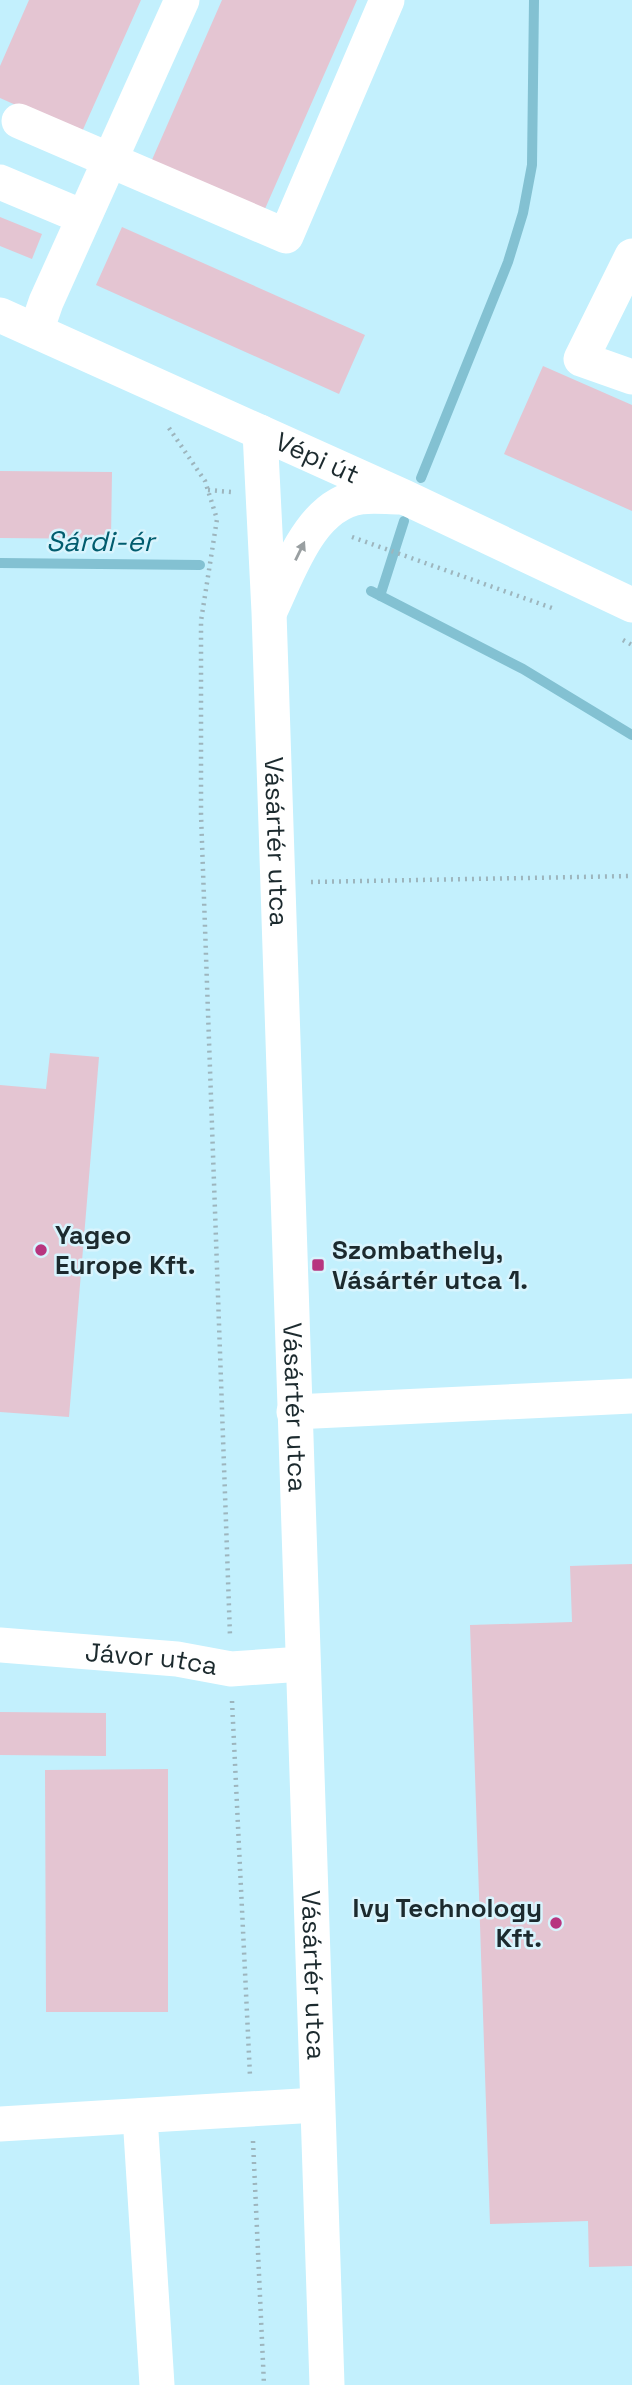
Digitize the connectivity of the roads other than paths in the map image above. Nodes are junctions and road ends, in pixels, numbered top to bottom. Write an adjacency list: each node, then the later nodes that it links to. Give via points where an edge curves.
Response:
1 (182, 0): 4 (street)
2 (387, 0): 4 (street, via 286,236)
3 (19, 121): 4 (street)
4 (110, 161): 6 (street)
5 (0, 182): 6 (street)
6 (83, 217): 9 (street)
7 (632, 256): 10 (street, via 581,359)
8 (0, 315): 9 (street, Vépi út)
9 (36, 331): 11 (street, Vépi út)
10 (632, 377)
11 (260, 432): 12 (street, Vépi út); 14 (street, Vásártér utca)
12 (404, 496): 13 (street, Vépi út); 14 (street, one-way to 12, via 320,517 359,496)
13 (632, 605)
14 (270, 612): 16 (street, Vásártér utca)
15 (632, 1396): 16 (street)
16 (294, 1412): 18 (street, Vásártér utca)
17 (0, 1645): 18 (street, Jávor utca, via 177,1659 231,1669)
18 (302, 1664): 19 (street, Vásártér utca)
19 (317, 2105): 20 (street); 23 (street, Vásártér utca)
20 (141, 2116): 21 (street); 22 (street)
21 (0, 2124)
22 (157, 2385)
23 (327, 2385)

